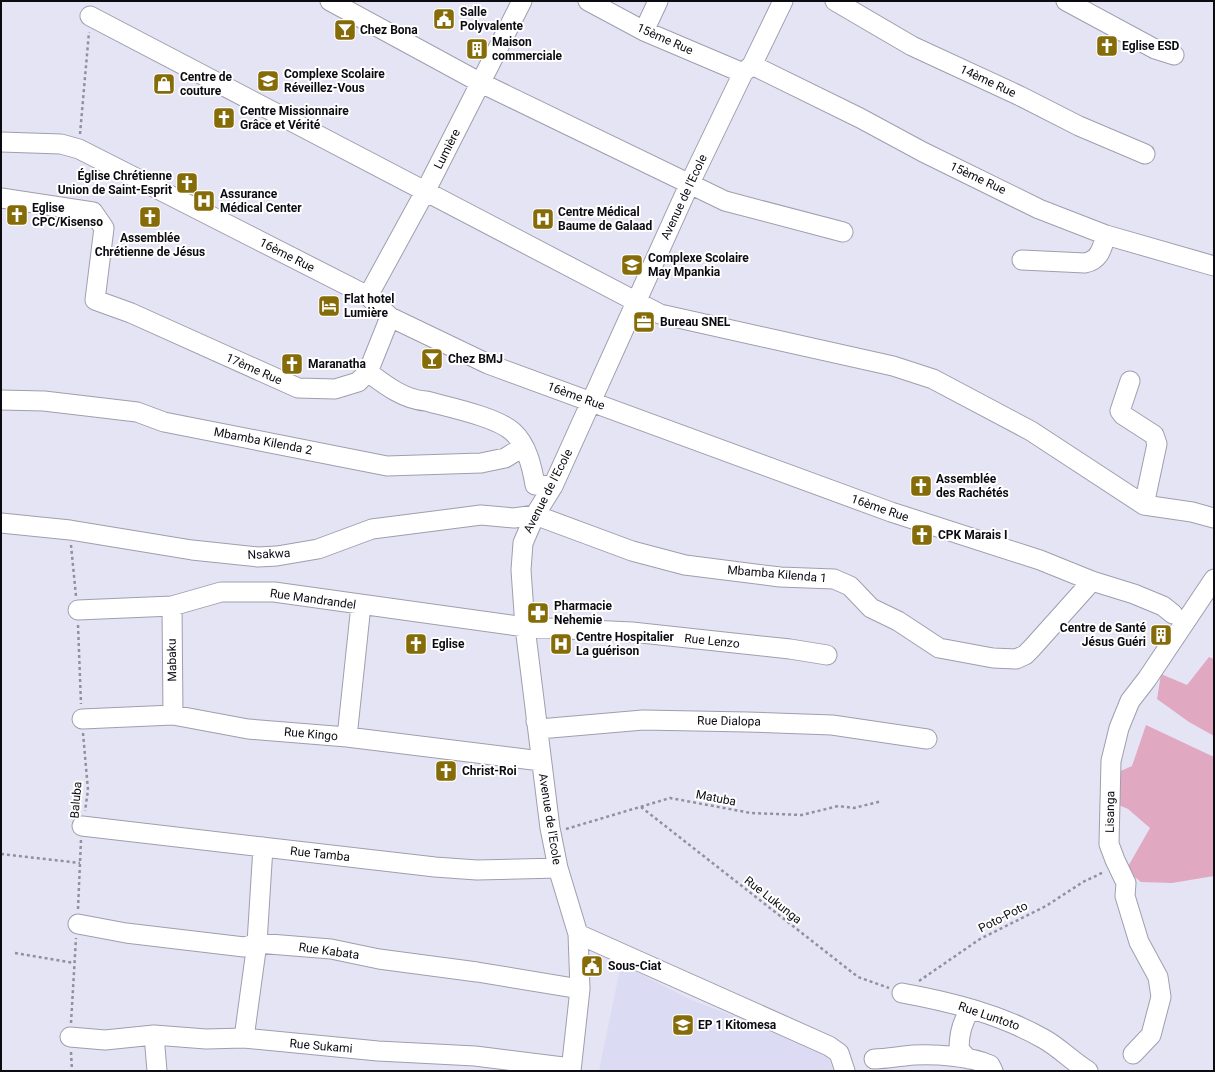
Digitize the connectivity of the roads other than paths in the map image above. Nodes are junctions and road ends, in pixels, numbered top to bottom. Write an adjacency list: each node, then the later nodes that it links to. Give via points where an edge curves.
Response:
1 (330, 1): 12 (street)
2 (522, 1): 12 (street, Lumière)
3 (588, 1): 9 (street, 15ème Rue)
4 (658, 1): 9 (street)
5 (783, 1): 11 (street, Avenue de l'Ecole)
6 (835, 1): 14 (street, 14ème Rue, via 912,46 1079,126)
7 (1066, 1): 10 (street, via 1155,49)
8 (90, 16): 16 (street)
9 (644, 31): 11 (street, 15ème Rue)
10 (1174, 55)
11 (748, 69): 15 (street, Avenue de l'Ecole); 19 (street, 15ème Rue, via 860,118 1039,209)
12 (481, 83): 15 (street); 16 (street, Lumière)
13 (1, 142): 22 (street, 16ème Rue, via 61,144 78,149)
14 (1145, 154)
15 (689, 185): 18 (street, via 725,201); 23 (street, Avenue de l'Ecole)
16 (426, 190): 22 (street, Lumière); 23 (street)
17 (1, 198): 25 (street, 17ème Rue, via 93,212 104,228 95,300 131,313 298,388 335,389 358,382)
18 (843, 232)
19 (1106, 235): 20 (street, via 1099,256 1093,262); 21 (street, 15ème Rue)
20 (1022, 260)
21 (1214, 266)
22 (368, 296): 24 (street, 16ème Rue)
23 (636, 302): 28 (street, Avenue de l'Ecole); 31 (street, via 660,314 893,366 934,379 1031,431)
24 (390, 317): 25 (street); 28 (street, 16ème Rue, via 488,364)
25 (368, 372): 29 (street, via 415,400 499,422 513,432)
26 (1130, 381): 31 (street, via 1120,412 1154,435 1157,444)
27 (1, 400): 29 (street, Mbamba Kilenda 2, via 44,401 137,412 164,422 387,466 481,463 505,458)
28 (591, 402): 30 (street, Avenue de l'Ecole); 36 (street, 16ème Rue, via 891,512 1040,560)
29 (523, 447): 30 (street, via 529,457 535,485)
30 (553, 486): 32 (street, Avenue de l'Ecole)
31 (1144, 505): 33 (street)
32 (535, 514): 34 (street, Nsakwa, via 514,518 481,515 372,529 318,550 258,557 192,550 70,530); 36 (street, Mbamba Kilenda 1, via 632,551 685,565 780,576 834,579 850,586 871,608 898,621 939,648 993,658 1016,660 1025,655); 41 (street, Avenue de l'Ecole, via 523,543 521,570)
33 (1214, 518)
34 (1, 523)
35 (1214, 578): 61 (street, Lisanga, via 1147,680 1130,701 1118,728 1111,762 1110,844 1126,883 1125,896 1139,942 1158,977 1161,997 1151,1035)
36 (1092, 581): 40 (street, 16ème Rue, via 1134,594 1163,606)
37 (361, 605): 38 (street, Rue Mandrandel, via 313,596 221,592); 41 (street, Rue Mandrandel); 46 (street)
38 (172, 606): 39 (street, Rue Mandrandel); 43 (street, Mabaku)
39 (78, 610)
40 (1173, 614)
41 (525, 627): 42 (street, Rue Lenzo, via 632,632); 45 (street, Avenue de l'Ecole)
42 (827, 655)
43 (173, 715): 44 (street, Rue Kingo); 46 (street, Rue Kingo, via 248,728)
44 (82, 719)
45 (536, 721): 47 (street, Rue Dialopa, via 539,729 643,720 832,725); 48 (street, Avenue de l'Ecole)
46 (347, 736): 48 (street, Rue Kingo)
47 (928, 739)
48 (541, 761): 51 (street, Avenue de l'Ecole)
49 (82, 826): 50 (street, Rue Tamba)
50 (263, 847): 51 (street, Rue Tamba, via 477,870); 54 (street)
51 (558, 868): 53 (street, Avenue de l'Ecole)
52 (78, 924): 54 (street, Rue Kabata, via 126,933 244,947)
53 (578, 934): 55 (street, Avenue de l'Ecole); 67 (street, via 829,1046 839,1053)
54 (257, 943): 55 (street, Rue Kabata, via 331,949 379,959); 60 (street)
55 (580, 989): 64 (street, Avenue de l'Ecole)
56 (902, 993): 57 (street, Rue Luntoto)
57 (971, 1009): 63 (street, via 964,1019 959,1041 959,1049); 68 (street, Rue Luntoto, via 1012,1022 1045,1040)
58 (154, 1035): 59 (street, Rue Sukami, via 105,1040); 60 (street, Rue Sukami, via 206,1039); 66 (street)
59 (70, 1037)
60 (244, 1038): 64 (street, Rue Sukami, via 378,1051 475,1056)
61 (1133, 1054)
62 (874, 1058): 63 (street, via 926,1056)
63 (968, 1059): 65 (street, via 990,1065)
64 (571, 1070)
65 (992, 1070)
66 (156, 1071)
67 (845, 1071)
68 (1088, 1071)

